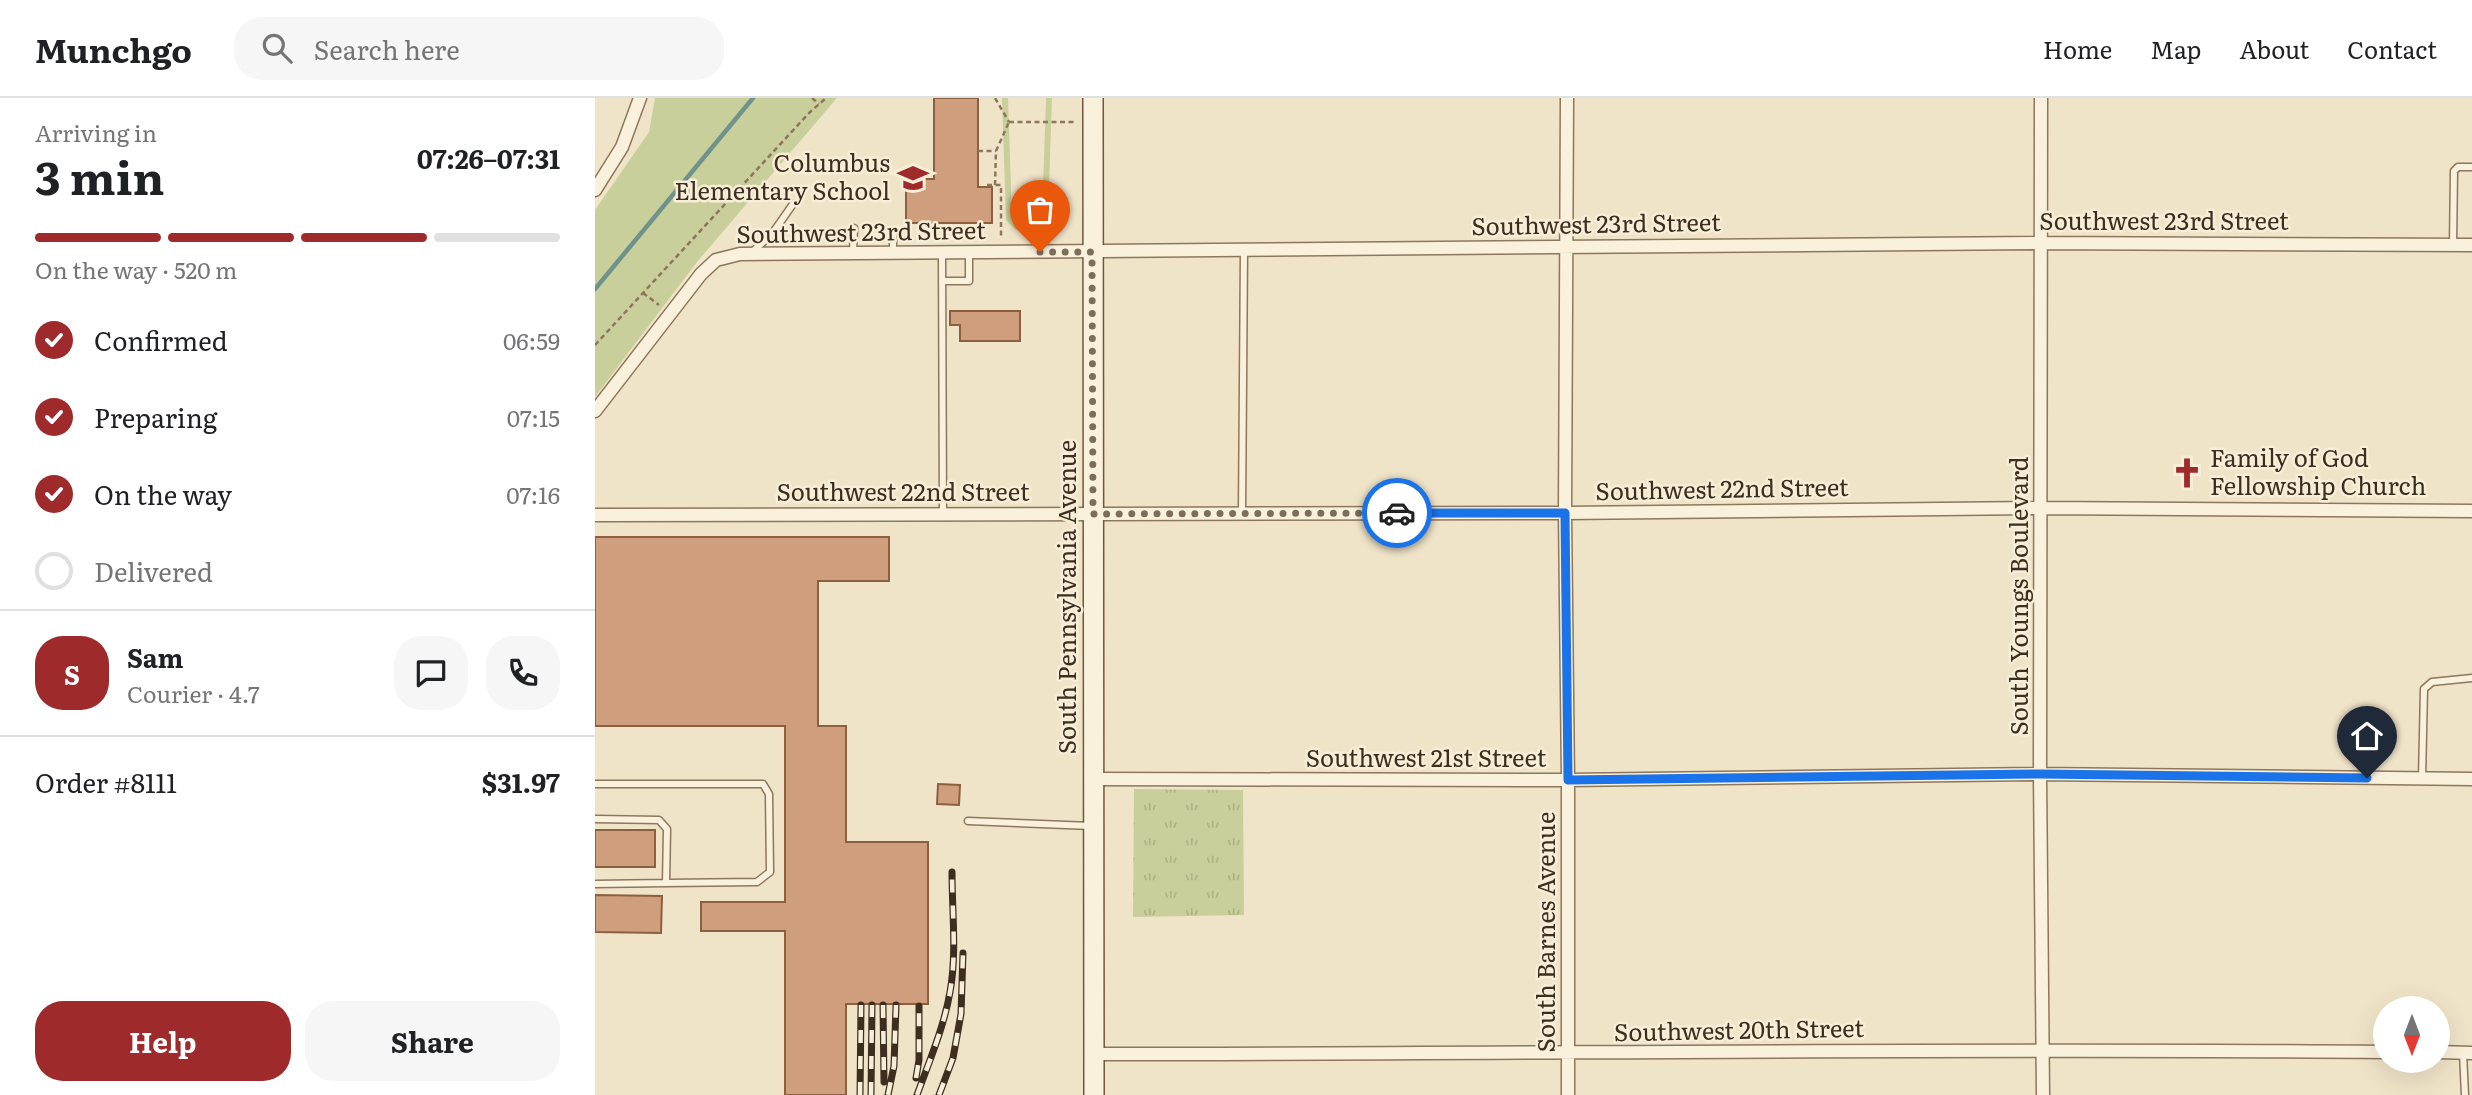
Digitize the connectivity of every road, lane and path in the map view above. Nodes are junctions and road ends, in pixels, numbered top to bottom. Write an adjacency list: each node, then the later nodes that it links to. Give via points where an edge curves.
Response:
1 (640, 98): 16 (street, via 626,138)
2 (811, 98): 8 (path)
3 (827, 98): 8 (path)
4 (995, 98): 9 (path)
5 (1093, 98): 30 (main road, South Pennsylvania Avenue)
6 (1567, 98): 24 (street, South Barnes Avenue)
7 (2041, 98): 21 (street, South Youngs Boulevard)
8 (819, 104): 33 (path)
9 (1009, 122): 10 (path); 12 (path)
10 (1075, 122)
11 (978, 151): 12 (path)
12 (996, 151): 15 (path)
13 (2472, 167): 22 (lane, via 2454,171)
14 (987, 185): 15 (path)
15 (995, 185): 20 (path, via 1001,185)
16 (595, 190)
17 (793, 204): 31 (lane, via 772,234)
18 (854, 228): 28 (lane)
19 (893, 232): 26 (lane)
20 (1001, 236)
21 (2040, 243): 22 (street, Southwest 23rd Street); 24 (street, Southwest 23rd Street); 39 (street, South Youngs Boulevard)
22 (2453, 245): 23 (street, Southwest 23rd Street)
23 (2472, 245)
24 (1567, 246): 25 (street, Southwest 23rd Street); 41 (street, South Barnes Avenue)
25 (1244, 250): 30 (street, Southwest 23rd Street); 44 (lane)
26 (893, 251): 27 (street, Southwest 23rd Street); 28 (street, Southwest 23rd Street)
27 (942, 251): 29 (street, Southwest 23rd Street); 32 (lane)
28 (853, 252): 31 (street, Southwest 23rd Street)
29 (969, 252): 30 (street, Southwest 23rd Street); 32 (lane, via 969,281)
30 (1092, 252): 43 (main road, South Pennsylvania Avenue)
31 (751, 253): 34 (street, Southwest 23rd Street, via 722,257 701,274)
32 (942, 281): 38 (lane)
33 (643, 293): 34 (path); 35 (path)
34 (671, 314): 36 (street)
35 (595, 345)
36 (595, 411)
37 (934, 440): 38 (lane)
38 (943, 440): 42 (lane)
39 (2042, 508): 40 (street, Southwest 22nd Street); 41 (street, Southwest 22nd Street); 47 (street, South Youngs Boulevard)
40 (2472, 511)
41 (1565, 513): 44 (street, Southwest 22nd Street); 51 (street, South Barnes Avenue)
42 (943, 514): 43 (street, Southwest 22nd Street); 45 (street, Southwest 22nd Street)
43 (1093, 514): 44 (street, Southwest 22nd Street); 49 (main road, South Pennsylvania Avenue)
44 (1242, 514)
45 (595, 516)
46 (2472, 678): 48 (lane, via 2431,682 2424,689)
47 (2040, 774): 48 (street, Southwest 21st Street); 51 (street, Southwest 21st Street); 58 (street, South Youngs Boulevard)
48 (2422, 778): 50 (street, Southwest 21st Street)
49 (1093, 779): 51 (street, Southwest 21st Street); 55 (main road, South Pennsylvania Avenue)
50 (2472, 779)
51 (1568, 780): 63 (street, South Barnes Avenue)
52 (595, 784): 56 (lane, via 763,784 769,794 770,873 757,882)
53 (595, 819): 56 (lane, via 659,820 667,829)
54 (968, 821): 55 (lane)
55 (1093, 826): 62 (main road, South Pennsylvania Avenue)
56 (666, 883): 57 (lane)
57 (595, 884)
58 (2043, 1049): 59 (street, Southwest 20th Street); 63 (street, Southwest 20th Street); 66 (street, South Youngs Boulevard)
59 (2373, 1052)
60 (2450, 1052): 61 (street)
61 (2468, 1053): 67 (lane)
62 (1093, 1054): 63 (street, Southwest 20th Street); 64 (main road, South Pennsylvania Avenue)
63 (1568, 1054): 65 (street, South Barnes Avenue)
64 (1094, 1095)
65 (1568, 1095)
66 (2043, 1095)
67 (2465, 1095)

